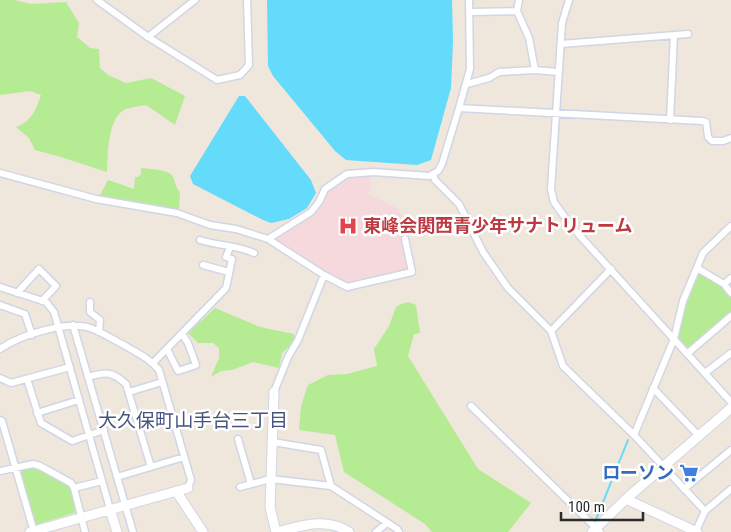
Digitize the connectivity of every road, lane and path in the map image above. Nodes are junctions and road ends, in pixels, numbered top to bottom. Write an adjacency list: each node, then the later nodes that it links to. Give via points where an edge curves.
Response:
1 (98, 0): 11 (street)
2 (195, 0): 11 (street)
3 (248, 0): 11 (street, via 249,65 240,75 217,80)
4 (469, 0): 8 (street)
5 (519, 0): 7 (street)
6 (569, 0): 12 (street, via 562,23)
7 (517, 11): 8 (street); 13 (street, via 529,38)
8 (470, 12): 15 (street, via 470,63)
9 (688, 34): 10 (street)
10 (674, 35): 12 (street); 18 (street)
11 (148, 38)
12 (561, 44): 14 (street)
13 (535, 70): 14 (street); 15 (street, via 499,72)
14 (558, 72): 17 (street)
15 (466, 84): 16 (street)
16 (459, 108): 17 (street); 21 (street, via 442,164)
17 (556, 113): 18 (street); 30 (street, via 550,188 554,202)
18 (670, 120): 19 (street, via 706,122 708,137 712,141)
19 (731, 138)
20 (0, 173): 23 (street, via 96,198 177,213)
21 (432, 174): 23 (street, via 347,174 325,189 311,212); 44 (street, via 459,204 483,252 508,288)
22 (731, 226): 29 (street, via 703,253)
23 (268, 239): 32 (street)
24 (404, 239): 32 (street, via 412,272 347,287)
25 (200, 240): 26 (street)
26 (230, 247): 27 (street); 31 (street, via 226,257 232,259)
27 (254, 253)
28 (203, 264): 31 (street)
29 (697, 268): 34 (street); 48 (street, via 683,301)
30 (611, 270): 44 (street); 48 (street)
31 (229, 272): 46 (street, via 226,288)
32 (324, 276): 62 (street)
33 (731, 278): 34 (street)
34 (724, 284): 37 (street)
35 (1, 287): 36 (street)
36 (17, 293): 38 (street); 38 (street, via 38,269 56,286)
37 (731, 293)
38 (42, 301): 43 (street, via 54,312)
39 (90, 302): 45 (street, via 90,312 100,320)
40 (0, 305): 47 (street, via 26,314)
41 (731, 316): 51 (street)
42 (73, 325): 43 (street); 45 (street); 56 (street)
43 (58, 327): 47 (street); 54 (street)
44 (550, 331): 71 (street, via 563,366)
45 (99, 332): 53 (street)
46 (182, 334): 50 (street); 50 (street, via 196,365 178,370)
47 (32, 335): 49 (street)
48 (674, 339): 51 (street); 60 (street)
49 (0, 348)
50 (167, 349): 53 (street)
51 (688, 353): 55 (street)
52 (731, 354): 55 (street)
53 (153, 363): 59 (street)
54 (70, 366): 58 (street); 63 (street)
55 (705, 373): 64 (street)
56 (88, 377): 61 (street, via 106,372 118,376); 69 (street)
57 (0, 378): 58 (street, via 11,383)
58 (27, 379): 67 (street)
59 (162, 382): 61 (street); 76 (street)
60 (654, 388): 71 (street); 72 (street)
61 (129, 392): 79 (street)
62 (274, 392): 74 (street)
63 (79, 400): 67 (street); 70 (street)
64 (731, 402)
65 (471, 406): 98 (street)
66 (731, 408): 72 (street)
67 (37, 413): 70 (street, via 40,423 72,441)
68 (0, 420): 78 (street)
69 (104, 430): 70 (street); 81 (street)
70 (90, 435): 83 (street)
71 (634, 435): 77 (street)
72 (699, 436): 77 (street)
73 (238, 439): 84 (street)
74 (273, 442): 82 (street); 85 (street, via 320,450)
75 (731, 450): 89 (street)
76 (184, 457): 79 (street); 88 (street, via 190,480)
77 (663, 466): 89 (street); 92 (street)
78 (15, 467): 80 (street); 87 (street, via 40,466 71,483); 99 (street)
79 (151, 467): 81 (street)
80 (0, 471)
81 (117, 477): 93 (street)
82 (271, 479): 84 (street); 85 (street); 104 (street, via 270,508)
83 (102, 480): 87 (street); 94 (street)
84 (252, 484): 86 (street)
85 (332, 486): 97 (street)
86 (240, 487)
87 (74, 488): 96 (street)
88 (188, 488): 91 (street)
89 (684, 489): 95 (street)
90 (731, 489): 95 (street)
91 (176, 491): 93 (street); 103 (street)
92 (626, 499): 98 (street); 108 (street)
93 (125, 505): 94 (street); 102 (street)
94 (110, 509): 96 (street); 101 (street)
95 (705, 511): 108 (street)
96 (82, 517): 99 (street); 100 (street)
97 (386, 523): 106 (street); 107 (street)
98 (596, 530)
99 (33, 532)
100 (85, 532)
101 (116, 532)
102 (133, 532)
103 (203, 532)
104 (277, 532): 105 (street, via 311,523 335,525)
105 (349, 532)
106 (376, 532)
107 (399, 532)
108 (696, 532)

